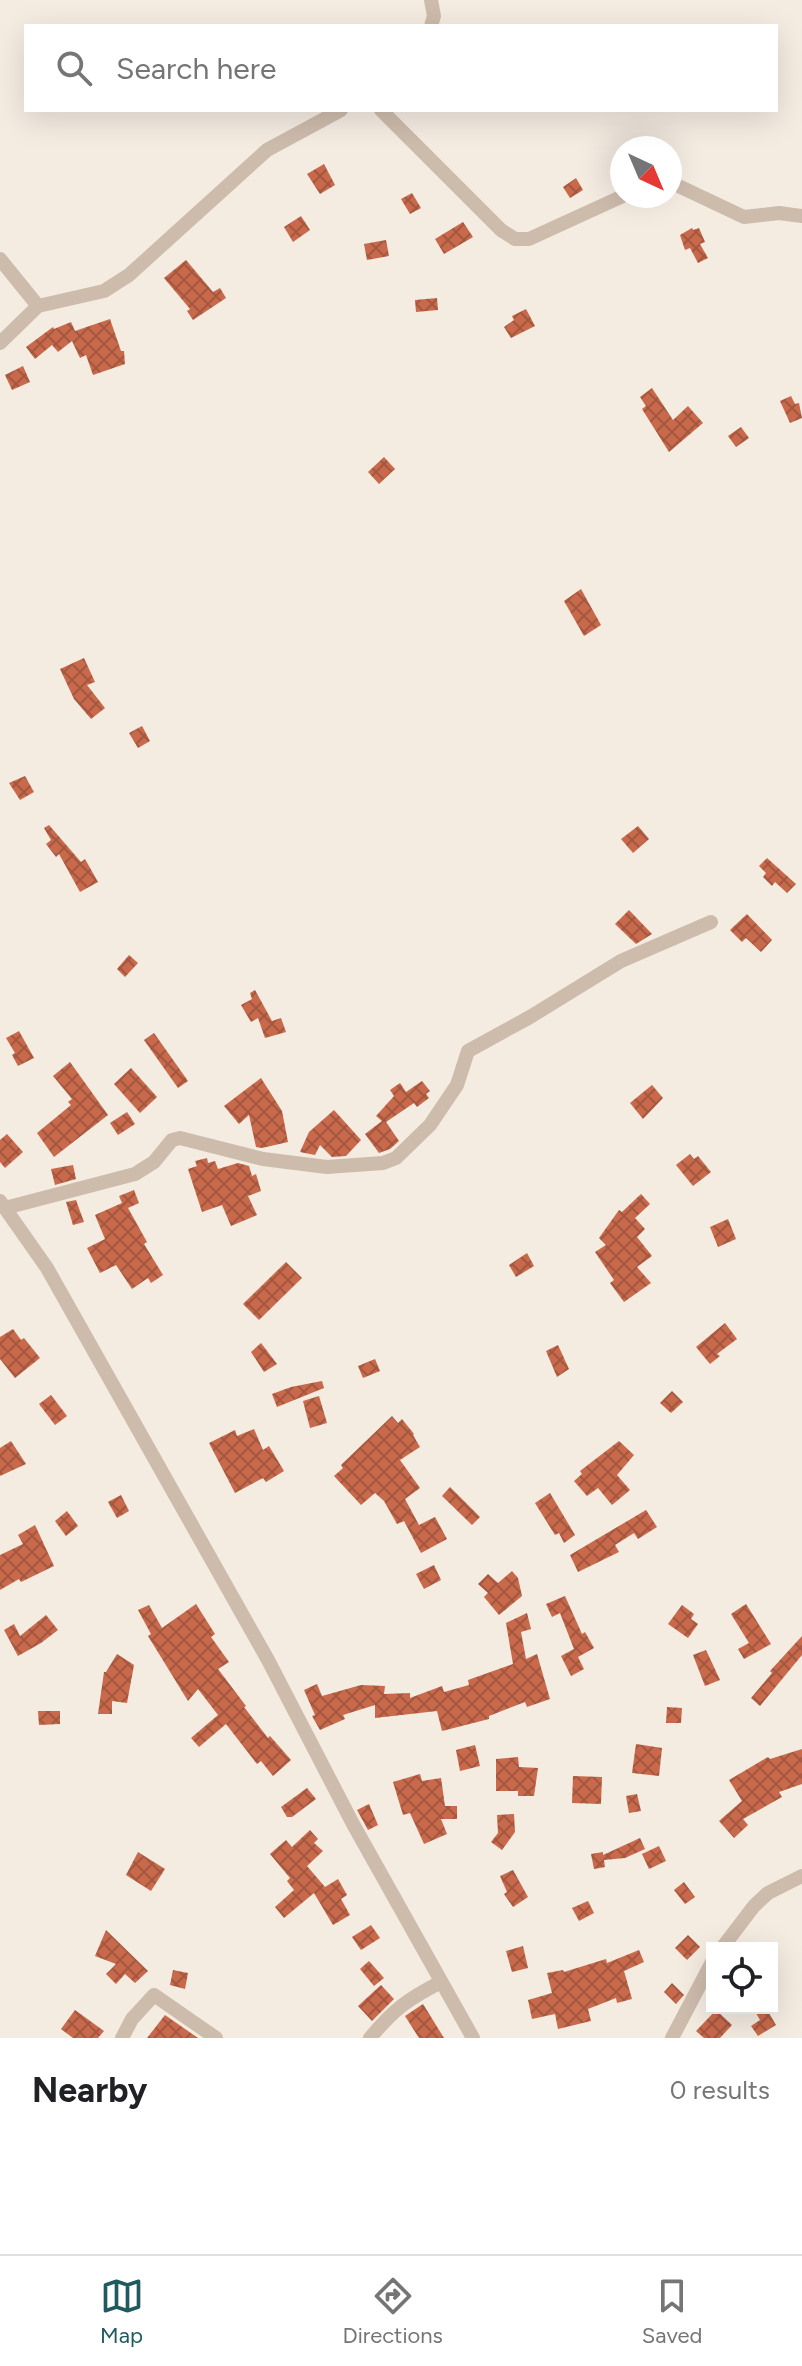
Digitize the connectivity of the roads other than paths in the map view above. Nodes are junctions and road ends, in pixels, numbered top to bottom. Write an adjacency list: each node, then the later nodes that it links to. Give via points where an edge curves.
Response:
1 (431, 0): 2 (street)
2 (432, 24)
3 (337, 112): 9 (street, via 267,150 129,275 104,291)
4 (383, 112): 6 (street, via 515,239 529,239)
5 (682, 188): 7 (street, via 744,217)
6 (610, 202)
7 (802, 216)
8 (0, 259): 9 (street)
9 (38, 306): 10 (street)
10 (0, 343)
11 (711, 922): 12 (street, via 621,961 468,1051 450,1097 430,1125 391,1161 327,1167 263,1159 180,1138 135,1174)
12 (2, 1204): 16 (street, via 47,1268 268,1660)
13 (802, 1876): 14 (street, via 768,1893)
14 (727, 1942)
15 (706, 1973): 21 (street)
16 (441, 1982): 19 (street, via 409,1998); 20 (street)
17 (122, 2038): 18 (street, via 154,1995)
18 (216, 2038)
19 (370, 2038)
20 (473, 2038)
21 (672, 2038)

